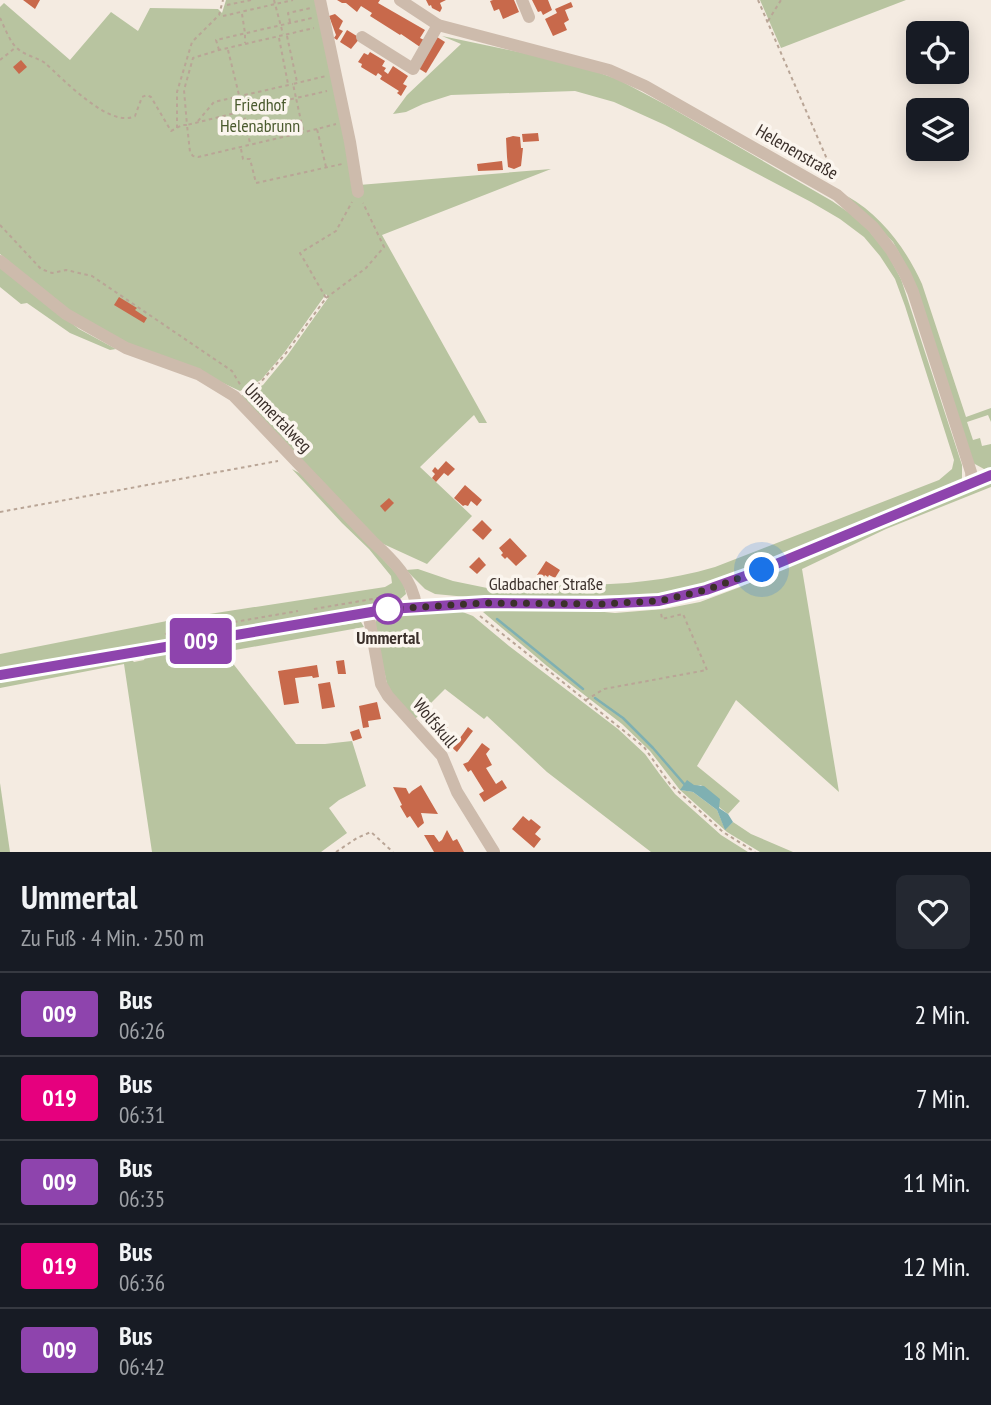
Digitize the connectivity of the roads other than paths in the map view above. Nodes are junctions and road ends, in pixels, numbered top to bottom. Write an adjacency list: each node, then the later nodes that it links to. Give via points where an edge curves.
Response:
1 (400, 0): 5 (street, Helenenstraße)
2 (522, 0): 4 (street)
3 (319, 3): 7 (street)
4 (529, 17)
5 (438, 25): 6 (street, via 413,69); 10 (street, Helenenstraße, via 609,70 836,195 873,227 909,283)
6 (362, 37)
7 (358, 192)
8 (0, 261): 11 (street, Ummertalweg, via 66,314 125,348 198,374 234,396 394,562 415,596)
9 (991, 475): 10 (main road, Gladbacher Straße)
10 (972, 483): 11 (main road, Gladbacher Straße, via 762,570 659,601)
11 (416, 606): 12 (main road, Gladbacher Straße)
12 (368, 612): 13 (main road, Gladbacher Straße); 14 (street, Wolfskull, via 381,684 443,755 457,792)
13 (0, 675)
14 (494, 852)

